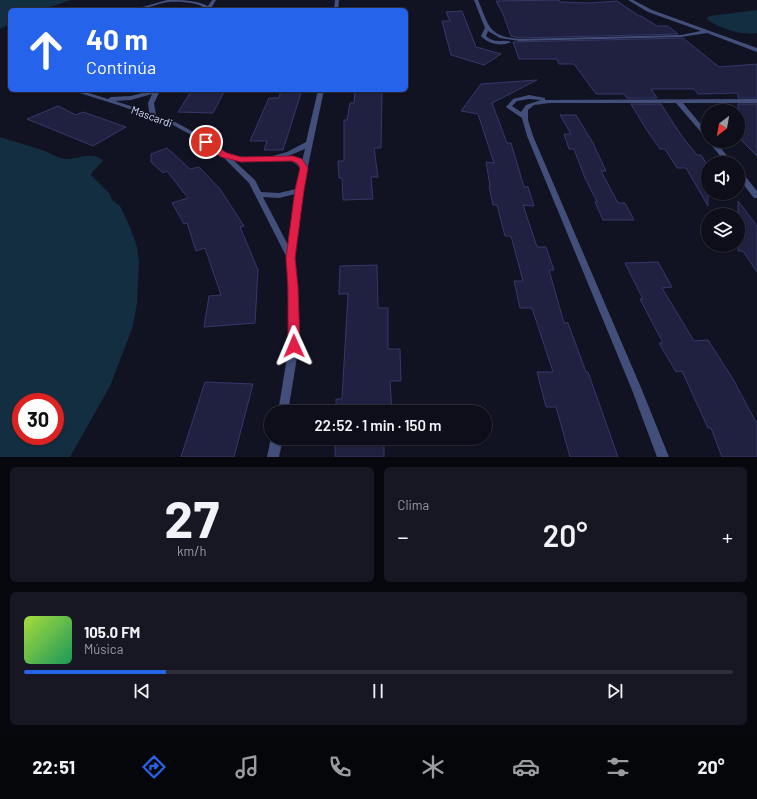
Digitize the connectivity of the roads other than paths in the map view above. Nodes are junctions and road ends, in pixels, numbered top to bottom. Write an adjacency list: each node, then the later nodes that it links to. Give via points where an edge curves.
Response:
1 (476, 0): 6 (street)
2 (630, 0): 7 (street, via 650,11)
3 (171, 1): 4 (street); 5 (street, via 198,2)
4 (142, 8)
5 (207, 8)
6 (487, 28): 8 (street, via 495,35); 8 (street, via 483,36 491,42)
7 (707, 32): 8 (street, via 681,36); 9 (street)
8 (520, 40)
9 (757, 50)
10 (79, 92): 14 (street, Mascardi)
11 (154, 92): 14 (street, via 131,98)
12 (157, 92): 18 (street, via 151,101)
13 (321, 92): 21 (street)
14 (101, 99): 18 (street, Mascardi)
15 (550, 101): 16 (street); 19 (street, via 528,106 524,109); 19 (street, via 516,98 510,102 509,107)
16 (678, 101): 17 (street); 20 (street)
17 (757, 101)
18 (153, 116): 23 (street, Mascardi, via 197,136)
19 (523, 116): 37 (street)
20 (701, 129)
21 (310, 143): 25 (street); 27 (street)
22 (717, 148): 24 (street)
23 (224, 155): 26 (street); 28 (street)
24 (724, 156)
25 (280, 158): 26 (street); 27 (street, via 293,158 300,161)
26 (259, 160): 28 (street, via 250,163)
27 (304, 168): 30 (street)
28 (244, 174): 31 (street)
29 (745, 181): 32 (street)
30 (300, 190): 31 (street, via 284,196); 33 (street)
31 (258, 194): 33 (street)
32 (757, 196)
33 (291, 258): 34 (street, via 294,346)
34 (284, 405)
35 (276, 445): 36 (street)
36 (273, 457)
37 (663, 457)

